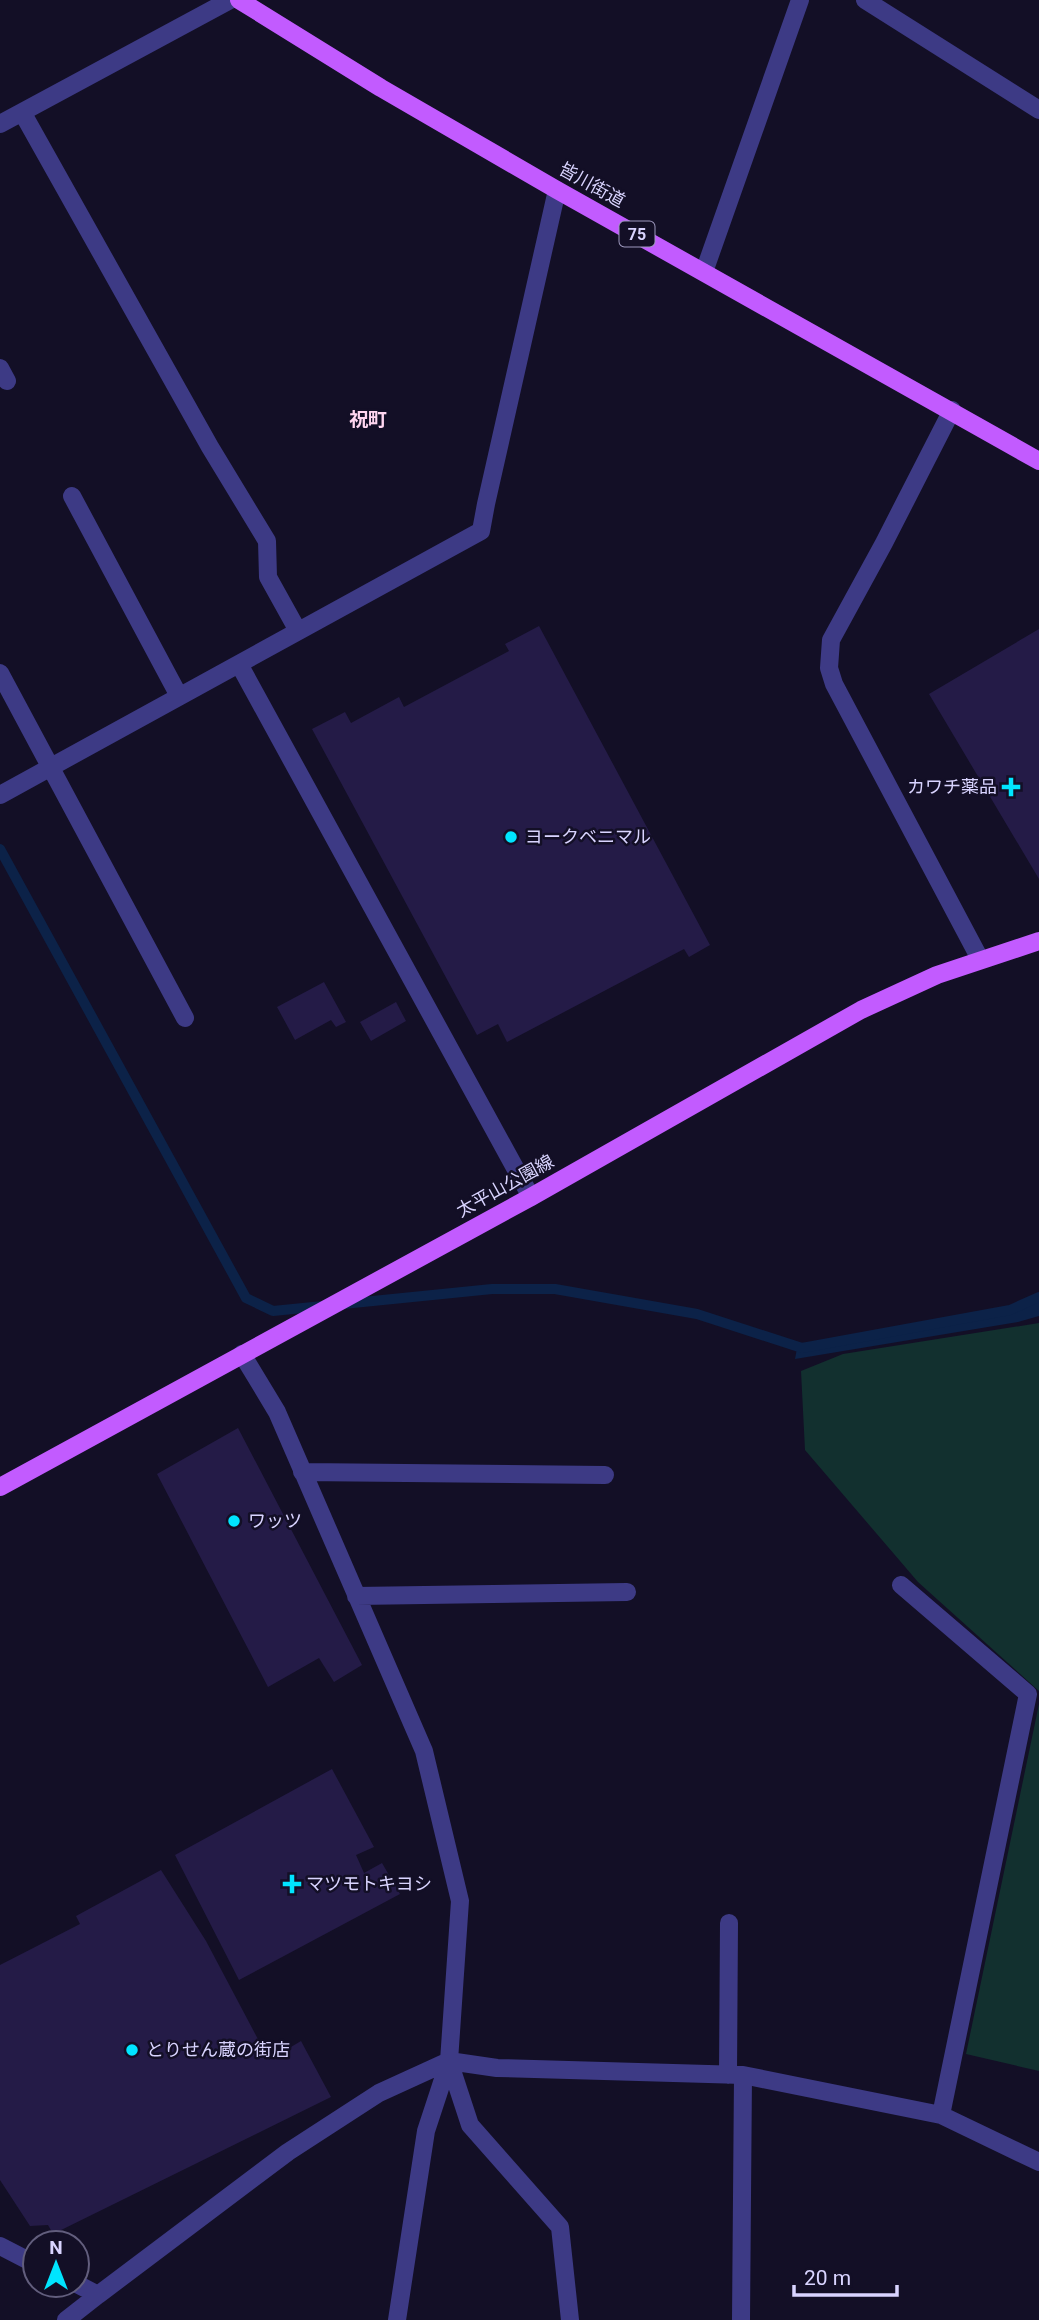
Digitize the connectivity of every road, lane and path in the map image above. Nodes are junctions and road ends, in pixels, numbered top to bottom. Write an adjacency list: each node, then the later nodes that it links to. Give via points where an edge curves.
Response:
1 (230, 0): 6 (street)
2 (239, 0): 8 (main road, 皆川街道 / 75)
3 (800, 0): 9 (street)
4 (865, 0): 5 (street)
5 (1039, 110)
6 (22, 112): 7 (street); 13 (street, via 209,447 267,541 268,577)
7 (0, 124)
8 (557, 190): 9 (main road, 皆川街道 / 75); 13 (street, via 481,531)
9 (704, 272): 10 (main road, 皆川街道 / 75)
10 (951, 410): 11 (main road, 皆川街道 / 75); 20 (street, via 831,640 829,668)
11 (1039, 461)
12 (72, 496): 16 (street)
13 (298, 631): 14 (street)
14 (239, 664): 16 (street); 22 (street)
15 (0, 673): 17 (street)
16 (179, 696): 17 (street)
17 (51, 767): 18 (street); 21 (street)
18 (0, 794)
19 (1039, 941): 20 (main road, 太平山公園線)
20 (980, 959): 22 (main road, 太平山公園線, via 861,1010)
21 (185, 1018)
22 (531, 1197): 23 (main road, 太平山公園線)
23 (242, 1354): 24 (street, via 278,1412); 26 (main road, 太平山公園線)
24 (302, 1472): 25 (street); 29 (street)
25 (605, 1475)
26 (0, 1487)
27 (901, 1585): 33 (street, via 1028,1694)
28 (627, 1592): 29 (street)
29 (356, 1596): 31 (street, via 424,1751 460,1901)
30 (729, 1923): 32 (street)
31 (449, 2061): 32 (street, via 497,2068); 38 (street, via 379,2093 288,2152); 40 (street, via 426,2131); 41 (street, via 470,2125 560,2227)
32 (736, 2075): 33 (street); 42 (street)
33 (941, 2115): 34 (street)
34 (1039, 2162)
35 (0, 2246): 36 (street)
36 (21, 2257)
37 (91, 2291): 38 (street)
38 (98, 2295): 39 (street)
39 (66, 2320)
40 (397, 2320)
41 (570, 2320)
42 (741, 2320)

